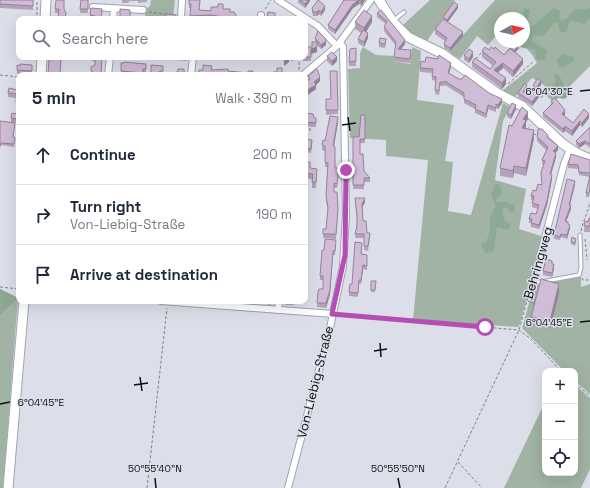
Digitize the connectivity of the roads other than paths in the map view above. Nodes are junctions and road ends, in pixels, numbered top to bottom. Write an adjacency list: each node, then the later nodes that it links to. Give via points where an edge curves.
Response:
1 (42, 0): 10 (main road)
2 (182, 0): 12 (street)
3 (278, 0): 13 (street)
4 (371, 0): 16 (street)
5 (379, 0): 15 (main road)
6 (93, 7): 7 (street)
7 (114, 8): 8 (street); 11 (street)
8 (143, 10)
9 (404, 12): 15 (lane)
10 (41, 16)
11 (113, 16)
12 (181, 16)
13 (303, 16)
14 (308, 20): 16 (street)
15 (393, 22): 24 (main road, via 408,37 441,52 497,93 522,106)
16 (339, 44): 23 (street); 33 (street, Von-Liebig-Straße, via 343,47 346,233 343,266)
17 (42, 60): 20 (main road)
18 (110, 60): 21 (street)
19 (193, 60): 22 (street)
20 (41, 72)
21 (108, 72)
22 (191, 72)
23 (304, 72)
24 (570, 150): 25 (main road); 27 (street, Behringweg)
25 (590, 159)
26 (580, 236): 28 (lane, via 580,274)
27 (540, 257)
28 (533, 282)
29 (24, 304): 34 (main road)
30 (230, 304): 32 (street)
31 (279, 304): 32 (street)
32 (278, 310): 33 (street)
33 (332, 314): 35 (street, Von-Liebig-Straße)
34 (8, 488)
35 (288, 488)

